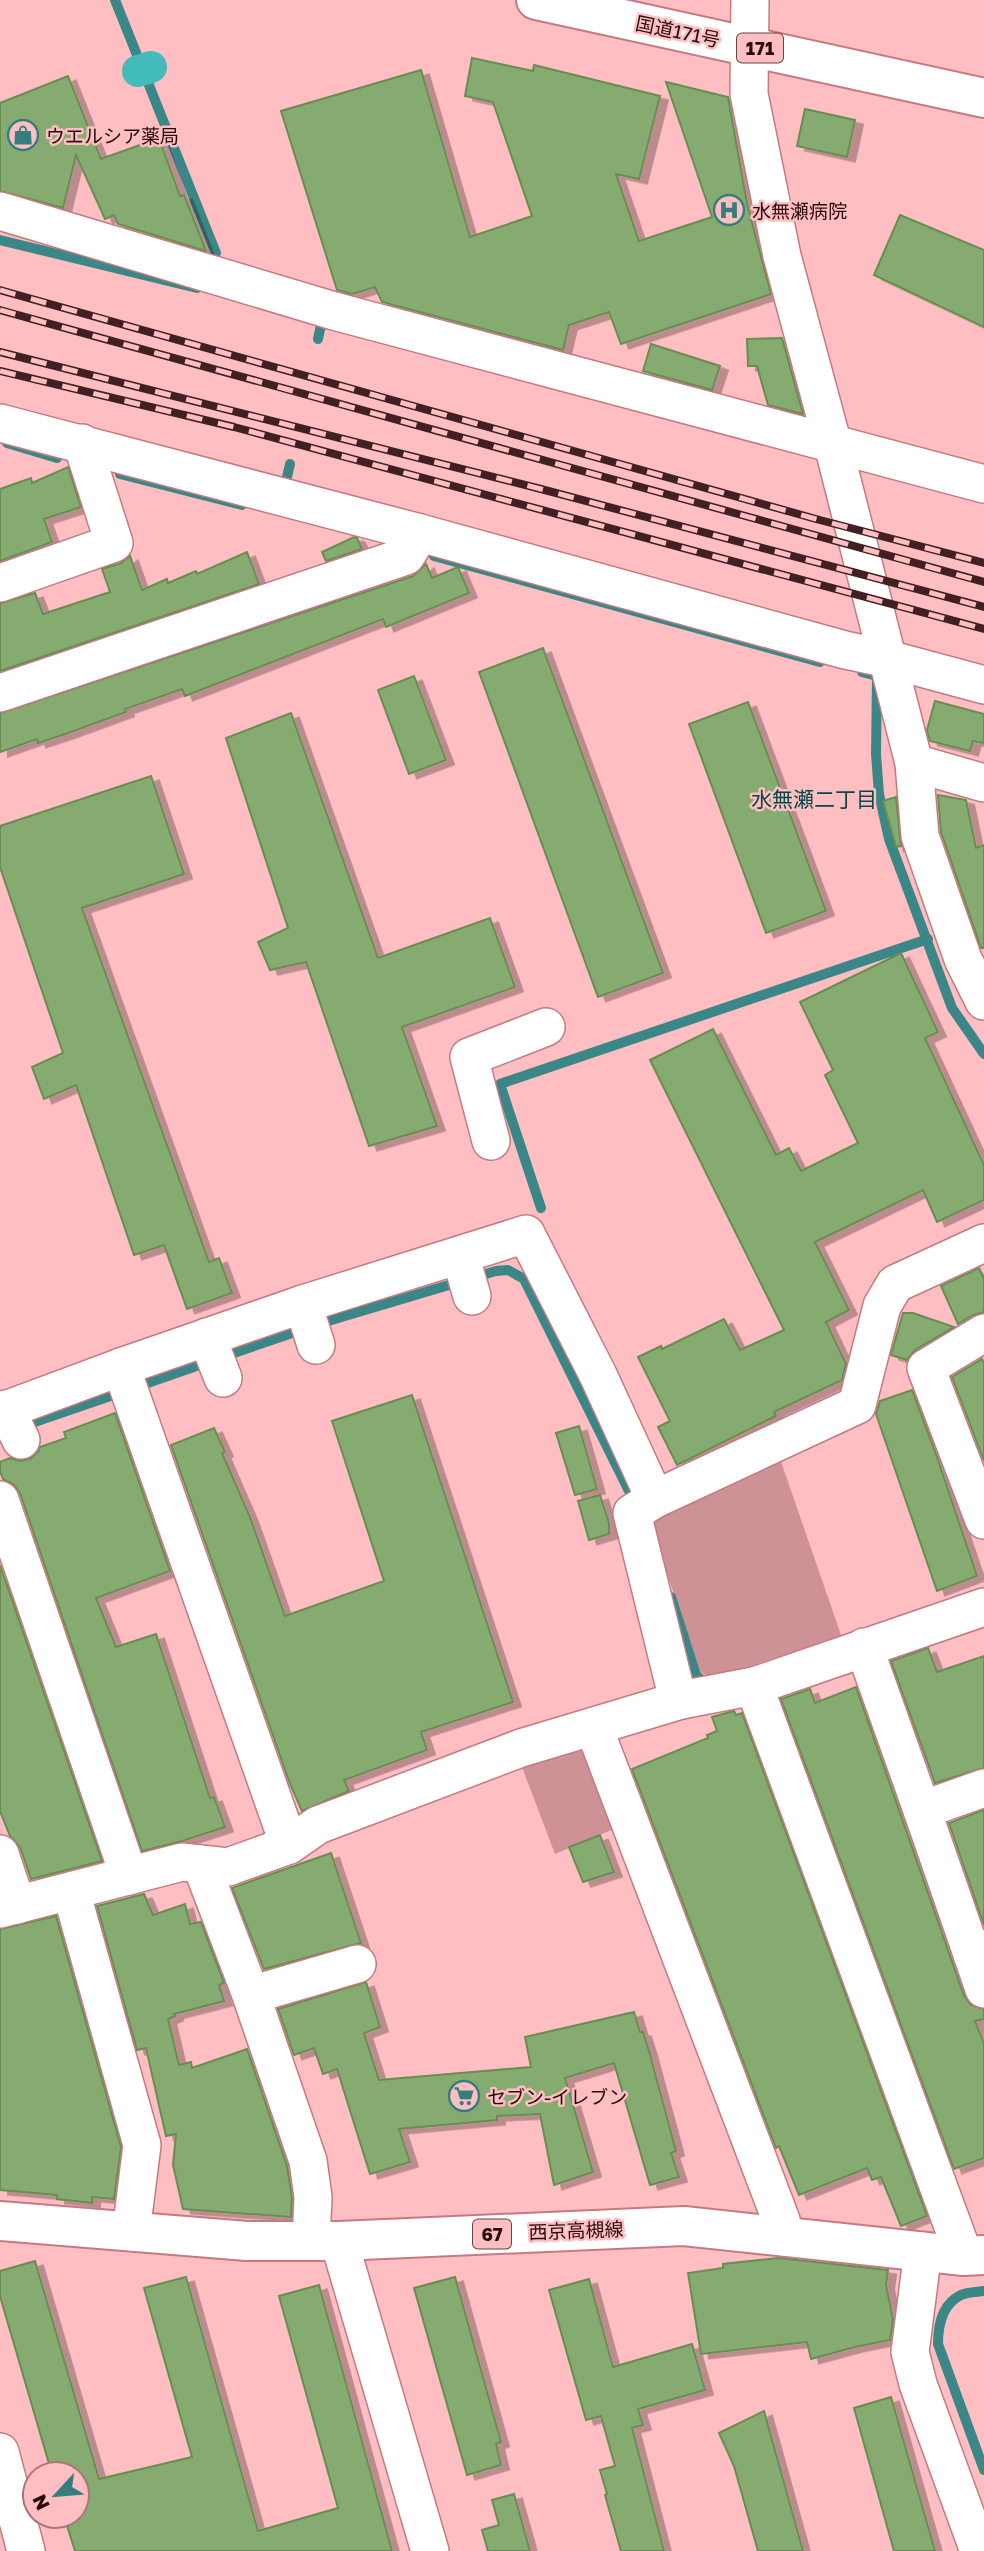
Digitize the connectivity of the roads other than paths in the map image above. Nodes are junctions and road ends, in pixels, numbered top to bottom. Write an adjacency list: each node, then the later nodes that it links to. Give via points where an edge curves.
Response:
1 (536, 0): 3 (main road, 国道171号 / 171)
2 (750, 0): 3 (street)
3 (748, 46): 4 (main road, 国道171号 / 171); 8 (street, via 749,94 782,256)
4 (984, 98)
5 (0, 211): 8 (street)
6 (0, 423): 7 (street)
7 (82, 443): 10 (street); 11 (street, via 114,543)
8 (836, 458): 9 (street); 12 (street)
9 (984, 484)
10 (420, 533): 12 (street); 14 (street, via 406,556)
11 (0, 583)
12 (888, 659): 13 (street); 15 (street)
13 (984, 685)
14 (0, 693)
15 (914, 763): 16 (street); 17 (street, via 920,836 963,959)
16 (984, 783)
17 (984, 1001)
18 (546, 1027): 19 (street, via 469,1057)
19 (491, 1141)
20 (984, 1242): 31 (street, via 895,1284 882,1306 857,1405)
21 (460, 1258): 22 (street); 23 (street); 31 (street, via 526,1234 598,1376)
22 (472, 1296)
23 (304, 1306): 25 (street); 26 (street)
24 (984, 1332): 32 (street, via 926,1368)
25 (207, 1339): 27 (street); 28 (street)
26 (316, 1345)
27 (121, 1367): 29 (street); 40 (street)
28 (223, 1378)
29 (20, 1415)
30 (0, 1500): 43 (street)
31 (647, 1504): 36 (street)
32 (984, 1520)
33 (984, 1607): 34 (street)
34 (864, 1647): 35 (street); 39 (street)
35 (754, 1686): 36 (street); 55 (street)
36 (681, 1700): 37 (street)
37 (594, 1728): 40 (street, via 521,1748 318,1825); 52 (street)
38 (984, 1788): 39 (street)
39 (922, 1810): 46 (street)
40 (289, 1845): 42 (street, via 228,1867)
41 (0, 1854): 45 (street)
42 (201, 1864): 43 (street, via 182,1862); 49 (street)
43 (129, 1876): 44 (street)
44 (71, 1891): 45 (street); 51 (street, via 142,2145)
45 (9, 1907)
46 (978, 1952): 48 (street)
47 (357, 1964): 49 (street)
48 (984, 1989)
49 (251, 1995): 53 (street, via 308,2161)
50 (0, 2221): 51 (main road, 西京高槻線 / 67)
51 (131, 2232): 53 (main road, 西京高槻線 / 67, via 247,2241)
52 (784, 2237): 53 (main road, 西京高槻線 / 67, via 684,2226); 54 (main road, 西京高槻線 / 67)
53 (325, 2241): 58 (street)
54 (923, 2252): 55 (main road, 西京高槻線 / 67); 59 (street, via 910,2352)
55 (974, 2255)
56 (0, 2452): 57 (street)
57 (26, 2551)
58 (430, 2551)
59 (979, 2551)

